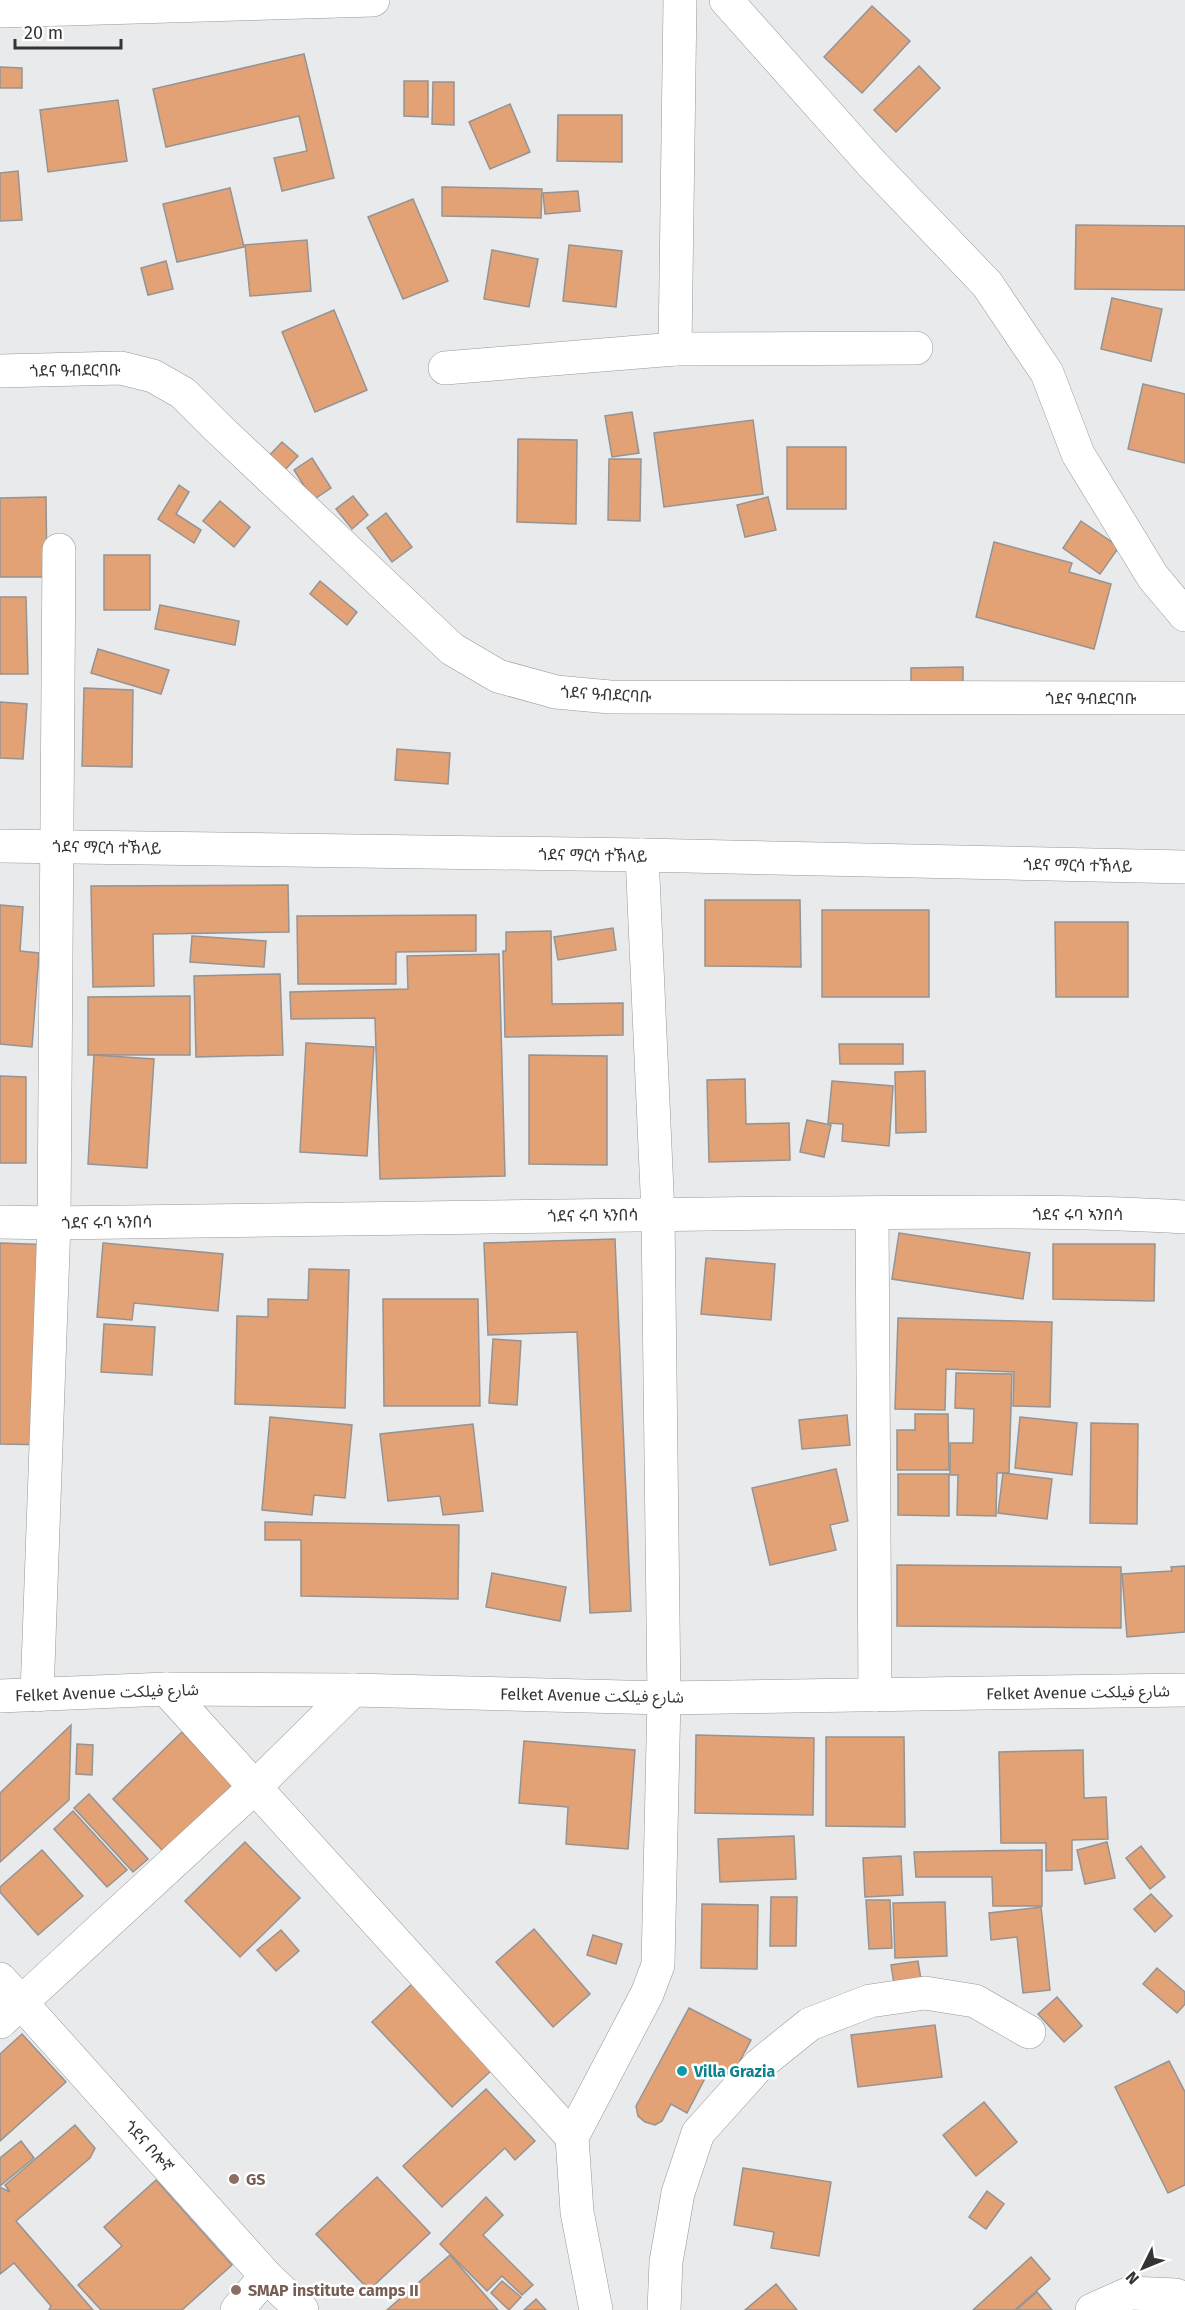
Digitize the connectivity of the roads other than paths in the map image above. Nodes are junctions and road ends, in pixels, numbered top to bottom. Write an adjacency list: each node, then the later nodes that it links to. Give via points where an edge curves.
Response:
1 (373, 0): 4 (street)
2 (680, 0): 6 (street)
3 (726, 0): 10 (street, via 872,164 987,284 1047,373 1078,454 1153,577)
4 (0, 11)
5 (916, 348): 6 (street)
6 (675, 349): 7 (street)
7 (445, 368)
8 (0, 371): 11 (street, ጎደና ዓብደርባቡ, via 121,368 153,376 183,393 452,650 498,676 521,683 556,692 610,697)
9 (59, 550): 13 (street)
10 (1185, 615)
11 (1185, 698)
12 (0, 846): 13 (street, ጎደና ማርሳ ተኽላይ)
13 (56, 846): 14 (street, ጎደና ማርሳ ተኽላይ); 20 (street)
14 (642, 855): 15 (street, ጎደና ማርሳ ተኽላይ); 17 (street)
15 (1185, 867)
16 (872, 1213): 17 (street, ጎደና ሩባ ኣንበሳ); 18 (street, ጎደና ሩባ ኣንበሳ); 25 (street)
17 (658, 1214): 20 (street, ጎደና ሩባ ኣንበሳ); 27 (street)
18 (1185, 1217)
19 (0, 1222): 20 (street, ጎደና ሩባ ኣንበሳ)
20 (54, 1223): 24 (street)
21 (166, 1689): 22 (street, Felket Avenue شارع فيلكت); 24 (street, Felket Avenue شارع فيلكت); 28 (street)
22 (353, 1690): 27 (street, Felket Avenue شارع فيلكت); 28 (street)
23 (1185, 1690): 25 (street, Felket Avenue شارع فيلكت)
24 (37, 1695): 26 (street, Felket Avenue شارع فيلكت)
25 (875, 1695): 27 (street, Felket Avenue شارع فيلكت)
26 (0, 1696)
27 (664, 1698): 32 (street, via 658,1965 634,2022)
28 (255, 1787): 30 (street); 32 (street)
29 (0, 1979): 30 (street, ጎደና ቦሎኛ)
30 (10, 2013): 33 (street, ጎደና ቦሎኛ)
31 (1029, 2032): 38 (street, via 975,2001 925,1993 870,2001 810,2024 759,2065 698,2133 678,2193 666,2262)
32 (572, 2137): 37 (street, via 576,2212)
33 (266, 2276): 35 (street); 36 (street, ጎደና ቦሎኛ)
34 (1185, 2299): 39 (street, via 1176,2295 1130,2293)
35 (237, 2310)
36 (302, 2310)
37 (596, 2310)
38 (664, 2310)
39 (1092, 2310)

